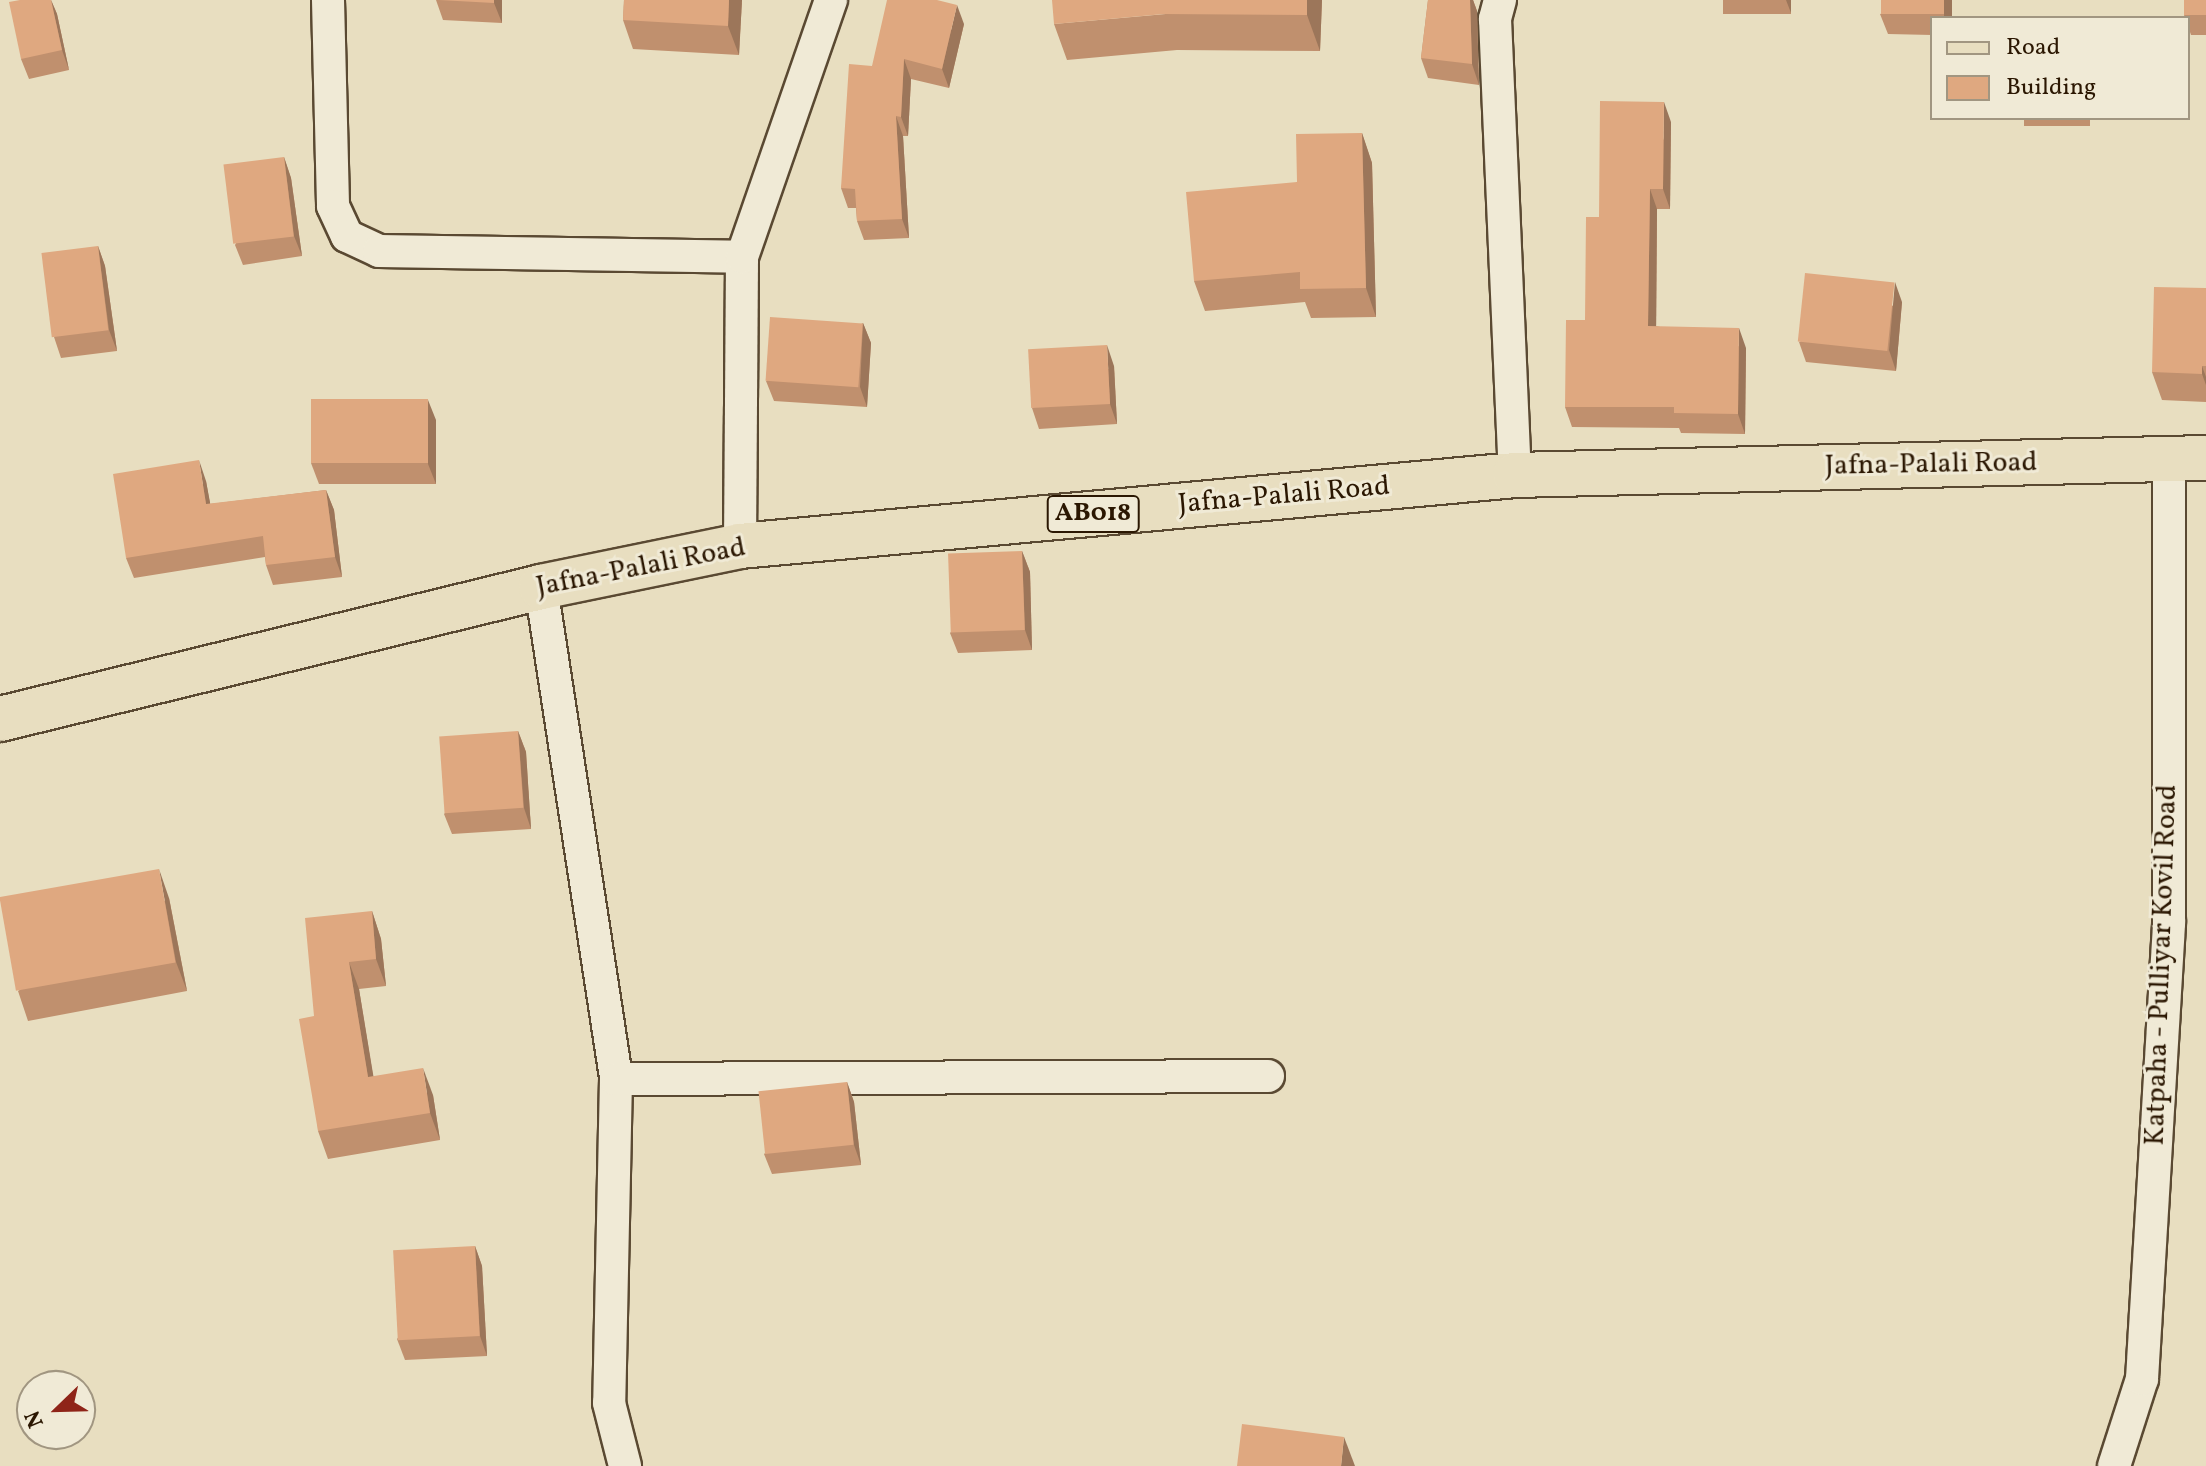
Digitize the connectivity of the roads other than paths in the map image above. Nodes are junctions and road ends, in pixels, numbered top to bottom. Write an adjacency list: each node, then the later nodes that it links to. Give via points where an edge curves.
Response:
1 (328, 0): 4 (street, via 333,206 347,236 379,251)
2 (831, 0): 4 (street)
3 (1500, 0): 6 (street, via 1495,19)
4 (742, 257): 7 (street)
5 (2187, 458): 6 (main road, Jafna-Palali Road / AB018); 13 (street, Katpaha - Pulliyar Kovil Road, via 2169,923 2142,1379)
6 (1515, 475): 7 (main road, Jafna-Palali Road / AB018)
7 (740, 546): 8 (main road, Jafna-Palali Road / AB018)
8 (541, 587): 9 (main road, Jafna-Palali Road / AB018); 11 (street)
9 (0, 719)
10 (1268, 1076): 11 (street)
11 (616, 1079): 12 (street, via 609,1403)
12 (625, 1466)
13 (2114, 1466)

